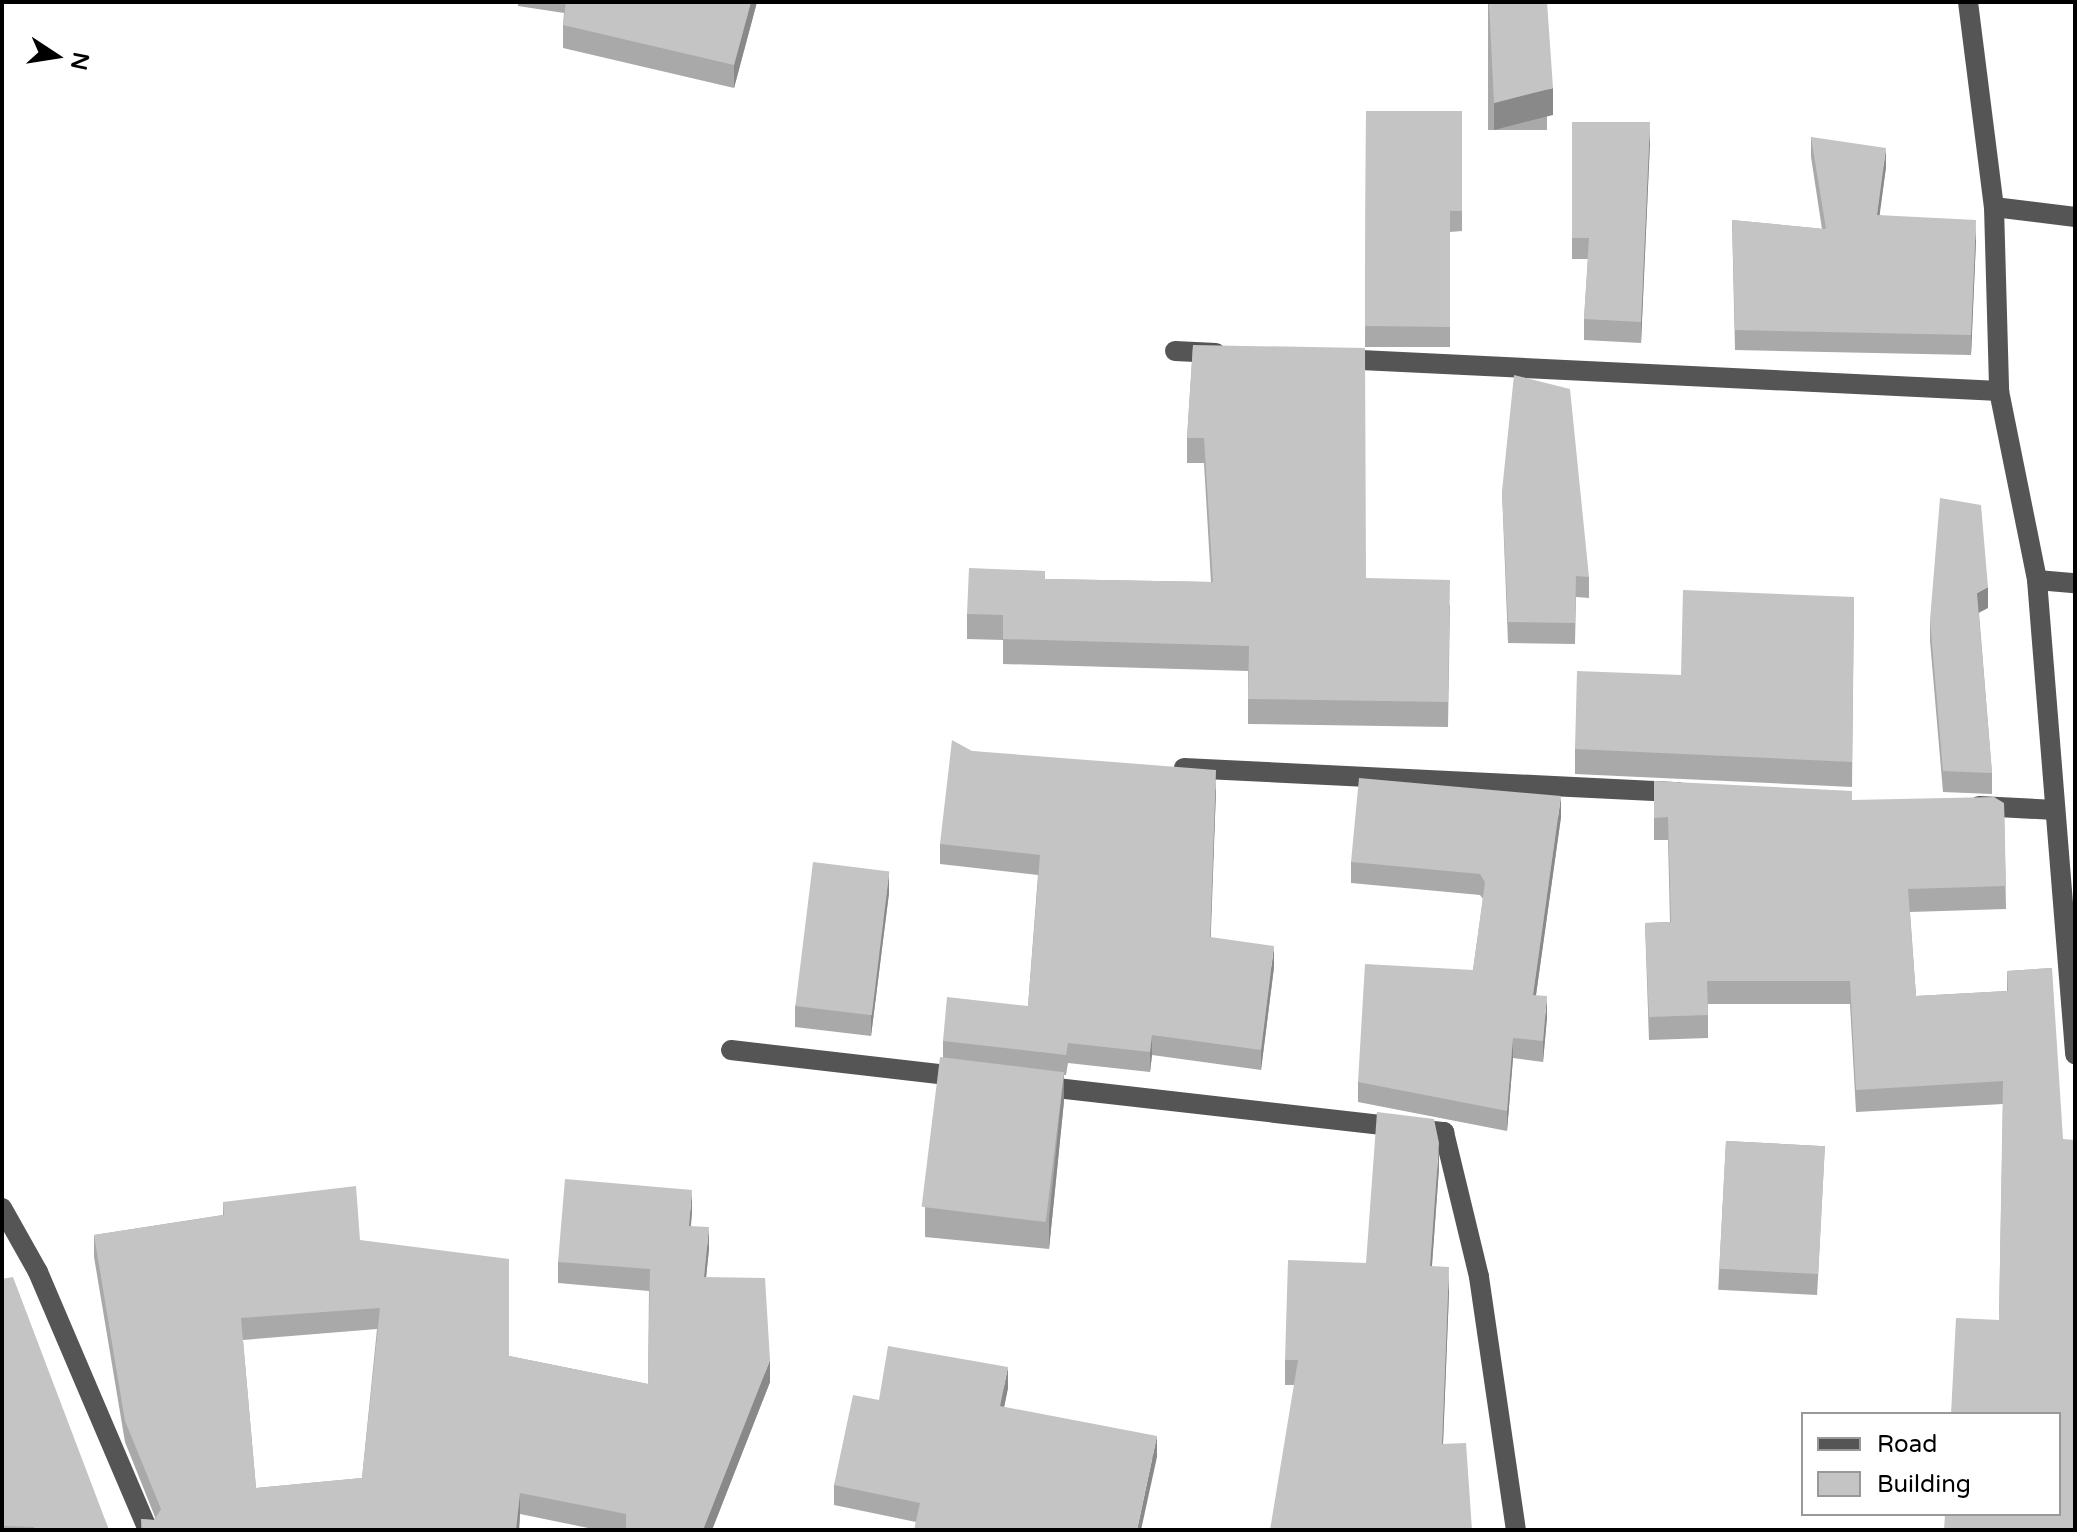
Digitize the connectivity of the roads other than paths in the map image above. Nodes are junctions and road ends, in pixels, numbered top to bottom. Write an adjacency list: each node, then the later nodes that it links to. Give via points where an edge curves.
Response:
1 (1968, 2): 2 (street)
2 (1994, 207): 3 (street); 7 (street)
3 (2075, 217)
4 (1175, 351): 5 (street)
5 (1238, 355)
6 (1317, 358): 7 (street)
7 (1999, 391): 8 (street)
8 (2037, 580): 9 (street); 13 (street)
9 (2075, 583)
10 (1164, 767): 11 (street)
11 (1704, 793)
12 (1959, 805): 13 (street)
13 (2055, 810): 14 (street)
14 (2071, 954): 16 (street)
15 (731, 1050): 17 (street)
16 (2075, 1054)
17 (984, 1080)
18 (1016, 1083): 21 (street, via 1444,1132 1479,1277)
19 (2, 1208): 20 (street, via 38,1272)
20 (148, 1530)
21 (1516, 1530)

